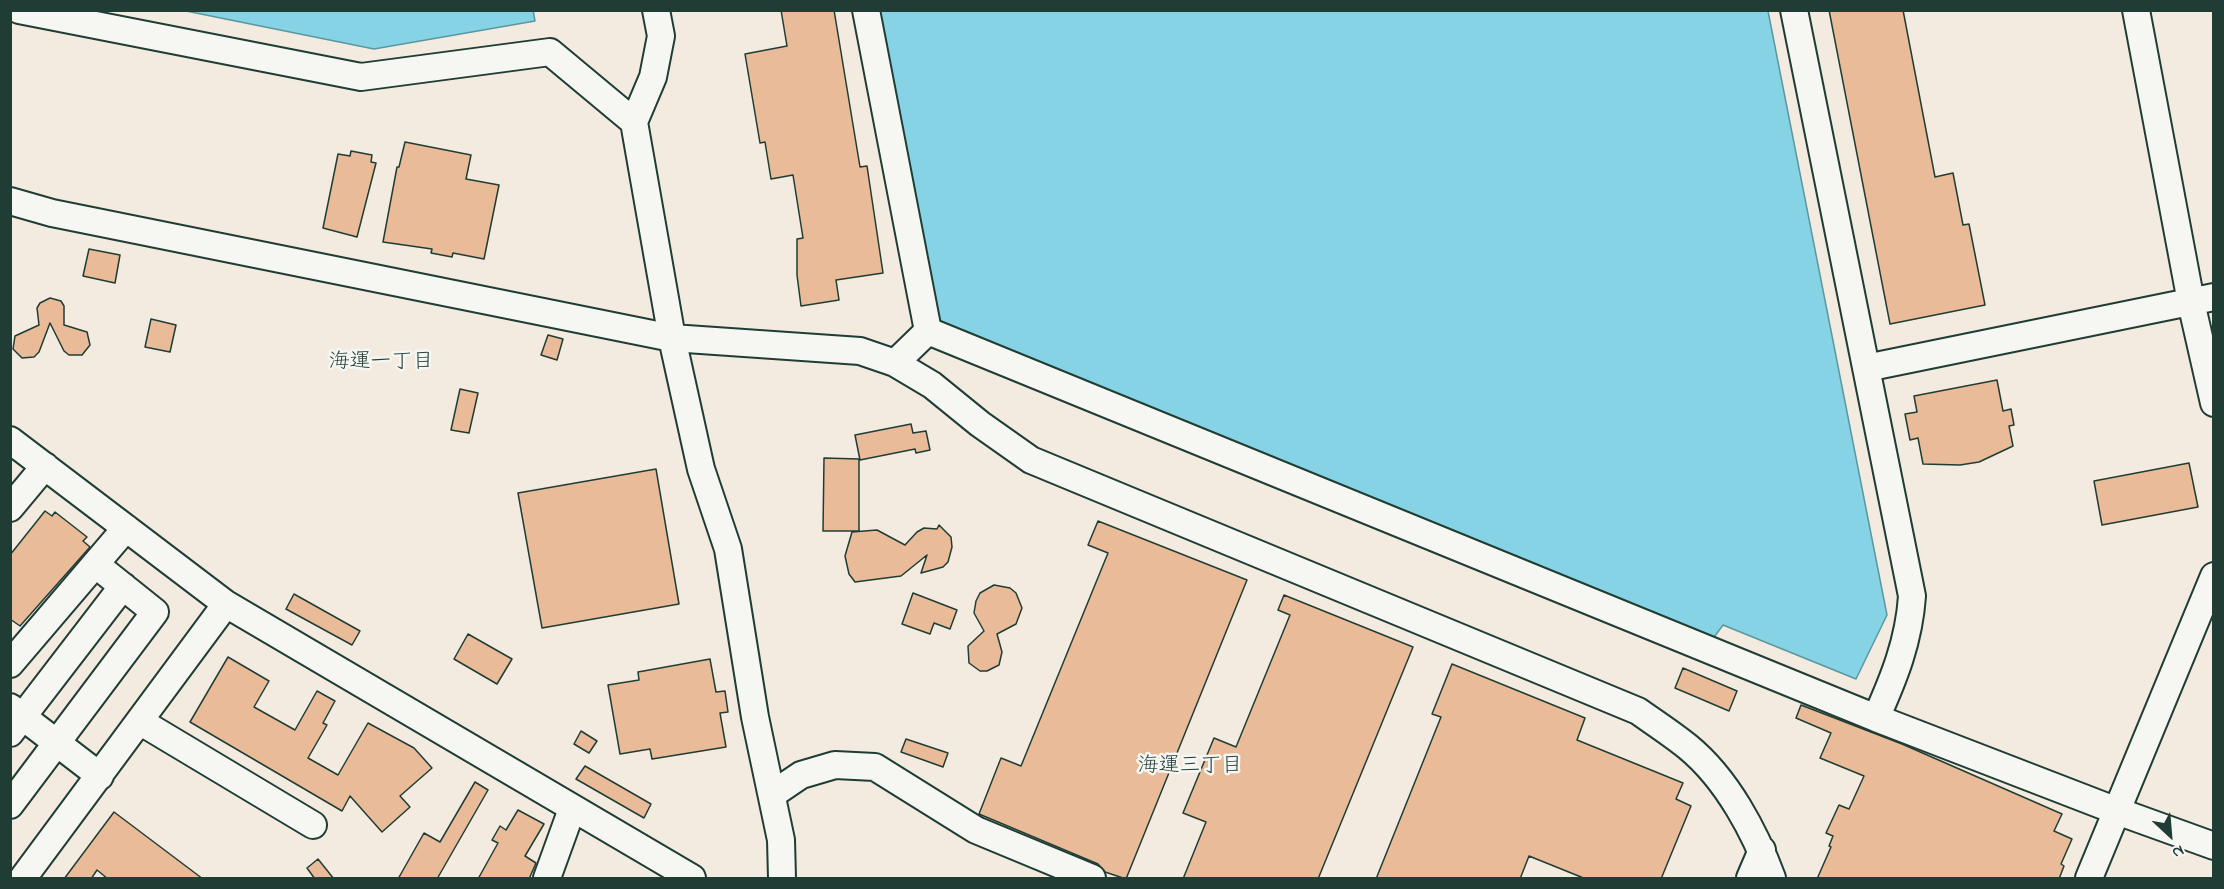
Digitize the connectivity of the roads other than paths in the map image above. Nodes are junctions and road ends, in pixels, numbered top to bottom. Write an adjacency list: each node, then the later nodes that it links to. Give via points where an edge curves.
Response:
1 (19, 10): 6 (street, via 361,77 550,52)
2 (656, 10): 6 (street, via 661,36 653,77)
3 (866, 10): 9 (street)
4 (1794, 10): 12 (street)
5 (2136, 10): 8 (street)
6 (634, 122): 10 (street)
7 (10, 201): 10 (street, via 52,213)
8 (2202, 299): 12 (street); 13 (street)
9 (928, 331): 11 (street); 23 (street)
10 (672, 338): 11 (street, via 860,351); 28 (street, via 701,470 728,549 755,717)
11 (895, 363): 34 (street, via 932,385 1031,460 1638,711 1689,748 1727,790)
12 (1866, 368): 23 (street, via 1912,597 1910,628 1895,677)
13 (2214, 403)
14 (10, 440): 15 (street)
15 (45, 466): 16 (street); 17 (street)
16 (10, 508)
17 (126, 528): 18 (street); 21 (street)
18 (95, 564): 20 (street); 22 (street)
19 (2214, 576): 31 (street)
20 (123, 586): 24 (street); 26 (street, via 155,612)
21 (226, 604): 25 (street); 30 (street)
22 (10, 664)
23 (1876, 718): 31 (street)
24 (15, 719): 26 (street)
25 (141, 722): 27 (street); 32 (street)
26 (58, 745): 27 (street); 29 (street)
27 (100, 776): 35 (street)
28 (773, 794): 38 (street, via 781,840); 39 (street, via 801,775 835,765 875,767 976,830)
29 (10, 805)
30 (572, 809): 36 (street); 37 (street)
31 (2117, 812): 33 (street); 42 (street)
32 (313, 825)
33 (2214, 846)
34 (1762, 850): 40 (street); 41 (street)
35 (23, 879)
36 (547, 879)
37 (692, 879)
38 (782, 879)
39 (1092, 879)
40 (1750, 879)
41 (1772, 879)
42 (2089, 879)

